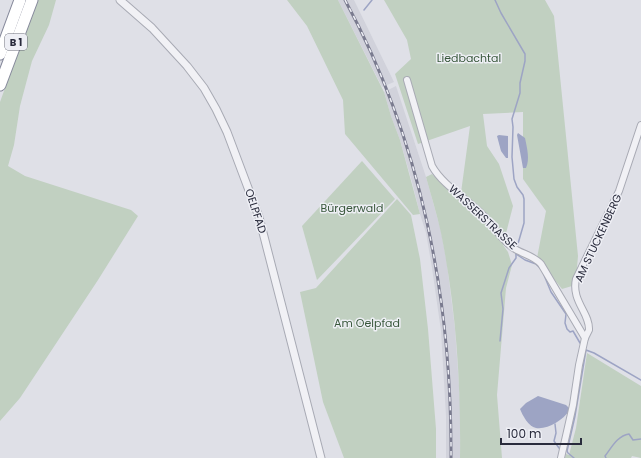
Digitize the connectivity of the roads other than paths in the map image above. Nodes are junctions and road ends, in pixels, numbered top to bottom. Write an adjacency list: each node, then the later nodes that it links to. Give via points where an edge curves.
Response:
1 (20, 0): 4 (highway, B 1)
2 (32, 0): 6 (highway, B 1)
3 (120, 0): 11 (street, OELPFAD, via 152,28 187,66 204,88 227,132 259,217)
4 (0, 54)
5 (407, 80): 10 (street, WASSERSTRASSE, via 435,171 484,216 513,248 535,258 544,267)
6 (0, 85)
7 (641, 125): 8 (street, AM STUCKENBERG)
8 (636, 141): 9 (street); 10 (street, AM STUCKENBERG, via 617,197 576,279 575,290 589,327)
9 (641, 146)
10 (586, 336): 12 (street)
11 (321, 458)
12 (561, 458)

